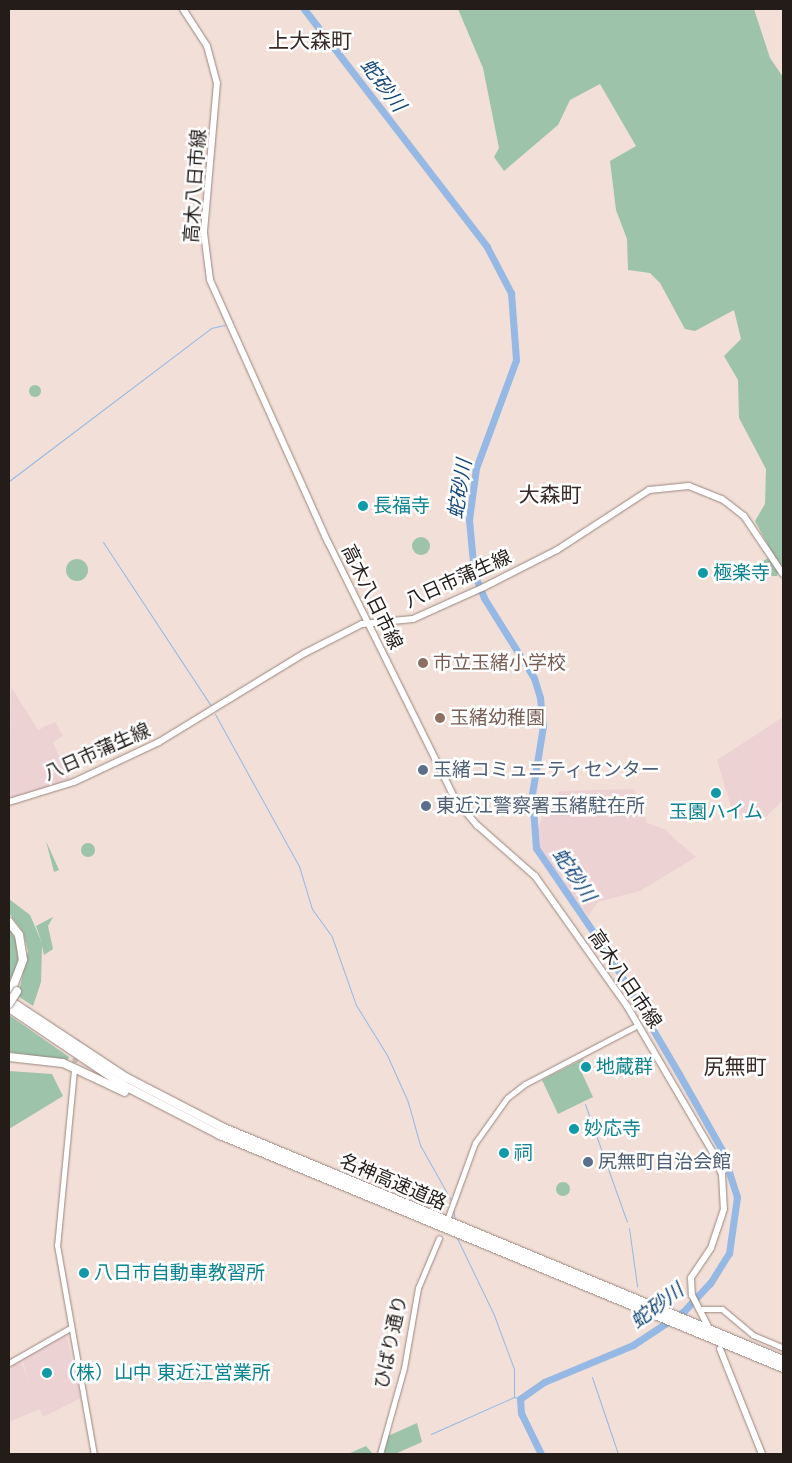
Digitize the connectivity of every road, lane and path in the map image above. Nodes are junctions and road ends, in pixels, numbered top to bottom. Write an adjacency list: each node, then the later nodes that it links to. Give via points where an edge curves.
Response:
1 (183, 9): 3 (main road, 高木八日市線, via 207,46 217,83 204,233 210,280)
2 (783, 574): 3 (main road, 八日市蒲生線, via 733,506 702,489 673,485 636,495 557,550 474,592 413,619)
3 (367, 622): 4 (main road, 八日市蒲生線, via 305,652 159,742 74,782); 11 (main road, 高木八日市線, via 463,810 535,876)
4 (9, 802)
5 (9, 917): 7 (highway, via 26,947)
6 (9, 922): 7 (highway, via 22,947)
7 (15, 990): 8 (highway); 9 (highway, bridge)
8 (9, 998): 17 (highway, 名神高速道路, via 91,1056 184,1110)
9 (9, 1004)
10 (9, 1008): 14 (highway, 名神高速道路, via 123,1085)
11 (638, 1025): 15 (street, via 506,1098 478,1136); 18 (main road, 高木八日市線, via 722,1174 722,1220 691,1278 692,1295)
12 (9, 1057): 14 (highway, via 40,1058 86,1071)
13 (74, 1070): 21 (street, via 56,1237)
14 (220, 1135): 17 (highway, 名神高速道路)
15 (448, 1217)
16 (438, 1238): 28 (street, ひばり通り, via 418,1288 404,1368)
17 (591, 1285): 19 (highway, 名神高速道路)
18 (700, 1310): 20 (main road, 高木八日市線); 22 (street, via 722,1309 753,1335)
19 (680, 1321): 24 (highway, 名神高速道路); 26 (highway, 名神高速道路)
20 (708, 1326)
21 (70, 1328): 25 (street); 27 (street)
22 (783, 1348)
23 (720, 1349): 29 (main road)
24 (783, 1360)
25 (9, 1363)
26 (783, 1368)
27 (94, 1454)
28 (380, 1454)
29 (762, 1454)

